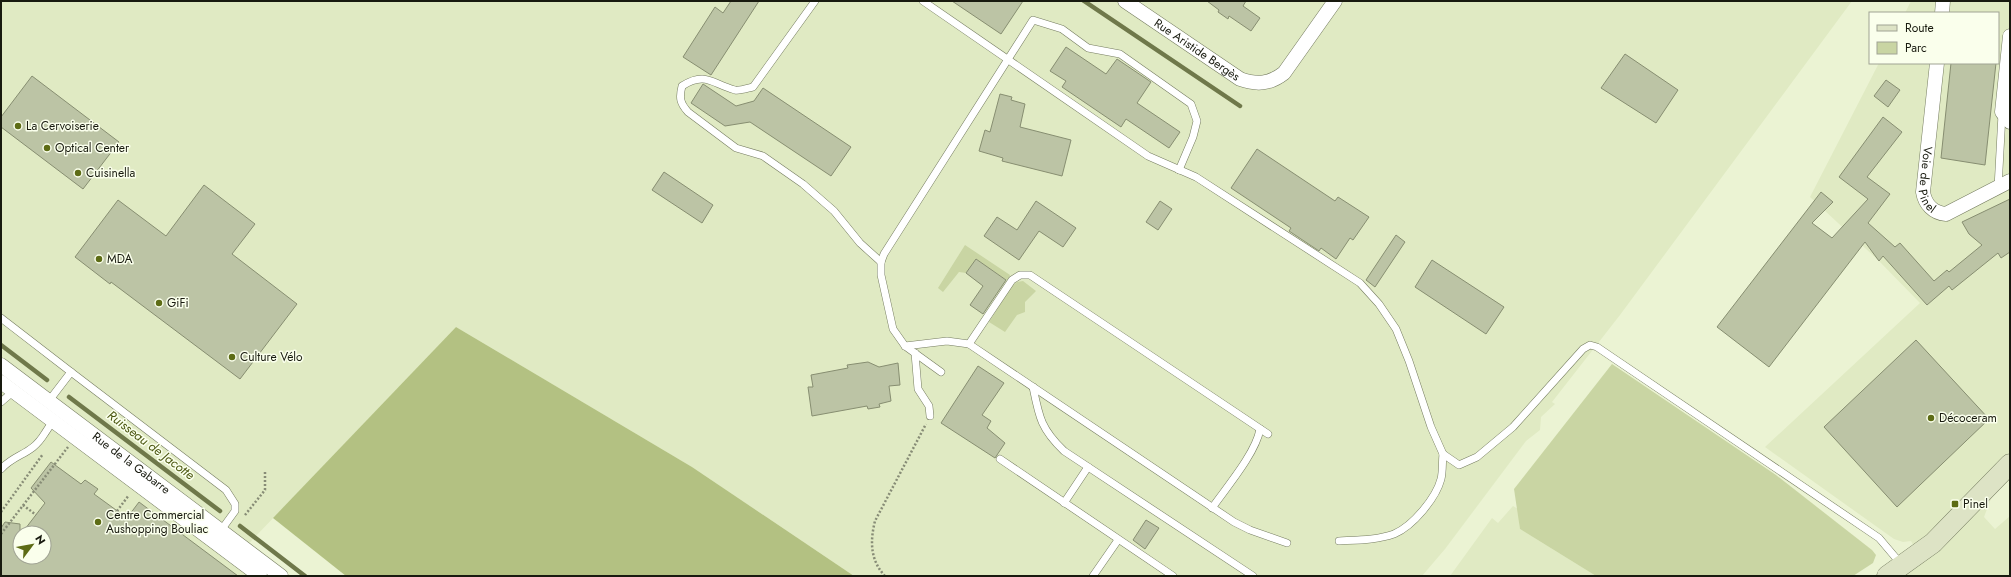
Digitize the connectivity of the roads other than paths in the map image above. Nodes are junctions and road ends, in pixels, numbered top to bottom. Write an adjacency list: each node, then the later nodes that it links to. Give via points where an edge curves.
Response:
1 (815, 1): 13 (lane, via 753,87 736,90 706,78 692,80 682,86 679,98 688,112 736,148 763,156 822,199 860,243)
2 (923, 1): 8 (lane)
3 (1125, 1): 4 (street, Rue Aristide Bergès, via 1240,79 1252,83 1274,80 1284,73)
4 (1335, 1)
5 (1943, 1): 6 (street)
6 (1942, 12)
7 (2010, 36): 10 (street)
8 (1008, 59): 11 (lane, via 1148,156); 11 (lane, via 1033,20 1062,29 1088,48 1120,54 1191,104 1197,121); 13 (lane)
9 (1937, 64): 12 (street, Voie de Pinel, via 1924,199 1929,207 1946,214)
10 (2006, 117): 12 (lane)
11 (1179, 170): 31 (lane, via 1196,177 1360,283 1379,304 1396,329)
12 (2004, 185)
13 (881, 262): 16 (lane, via 881,275 893,329)
14 (1, 318): 19 (lane)
15 (969, 344): 16 (lane, via 948,341); 22 (lane); 28 (lane, via 1012,280 1020,275 1030,275)
16 (905, 346): 17 (lane)
17 (915, 353): 20 (lane); 26 (lane, via 918,389 929,406)
18 (1, 365): 25 (street, Rue de la Gabarre)
19 (71, 372): 25 (lane); 38 (lane, via 226,490 235,504 235,511)
20 (941, 372)
21 (1, 382): 23 (street, Rue de la Gabarre)
22 (1033, 387): 34 (lane, via 1039,418 1049,437); 37 (lane)
23 (13, 391): 24 (lane); 25 (street, Rue de la Gabarre)
24 (1, 402)
25 (45, 407): 27 (street, Rue de la Gabarre); 38 (street, Rue de la Gabarre)
26 (930, 416)
27 (58, 424): 30 (lane); 30 (lane); 38 (street, Rue de la Gabarre)
28 (1260, 429): 29 (lane); 37 (lane, via 1252,449)
29 (1268, 434)
30 (40, 442): 35 (lane, via 32,450 13,459)
31 (1443, 454): 40 (lane, via 1441,478 1421,513 1411,522 1395,533 1371,540); 42 (lane, via 1459,465 1477,458 1513,427 1583,349 1590,345 1879,538)
32 (1000, 459): 36 (lane)
33 (2010, 464): 42 (main road, via 1933,543)
34 (1088, 467): 36 (lane); 47 (lane)
35 (1, 469)
36 (1064, 503): 39 (lane)
37 (1212, 508): 41 (lane, via 1250,530)
38 (217, 536): 43 (street, Rue de la Gabarre); 44 (street, Rue de la Gabarre)
39 (1118, 540): 45 (lane); 46 (lane)
40 (1339, 541)
41 (1287, 543)
42 (1895, 571)
43 (260, 576)
44 (280, 576)
45 (1093, 576)
46 (1172, 576)
47 (1254, 576)

